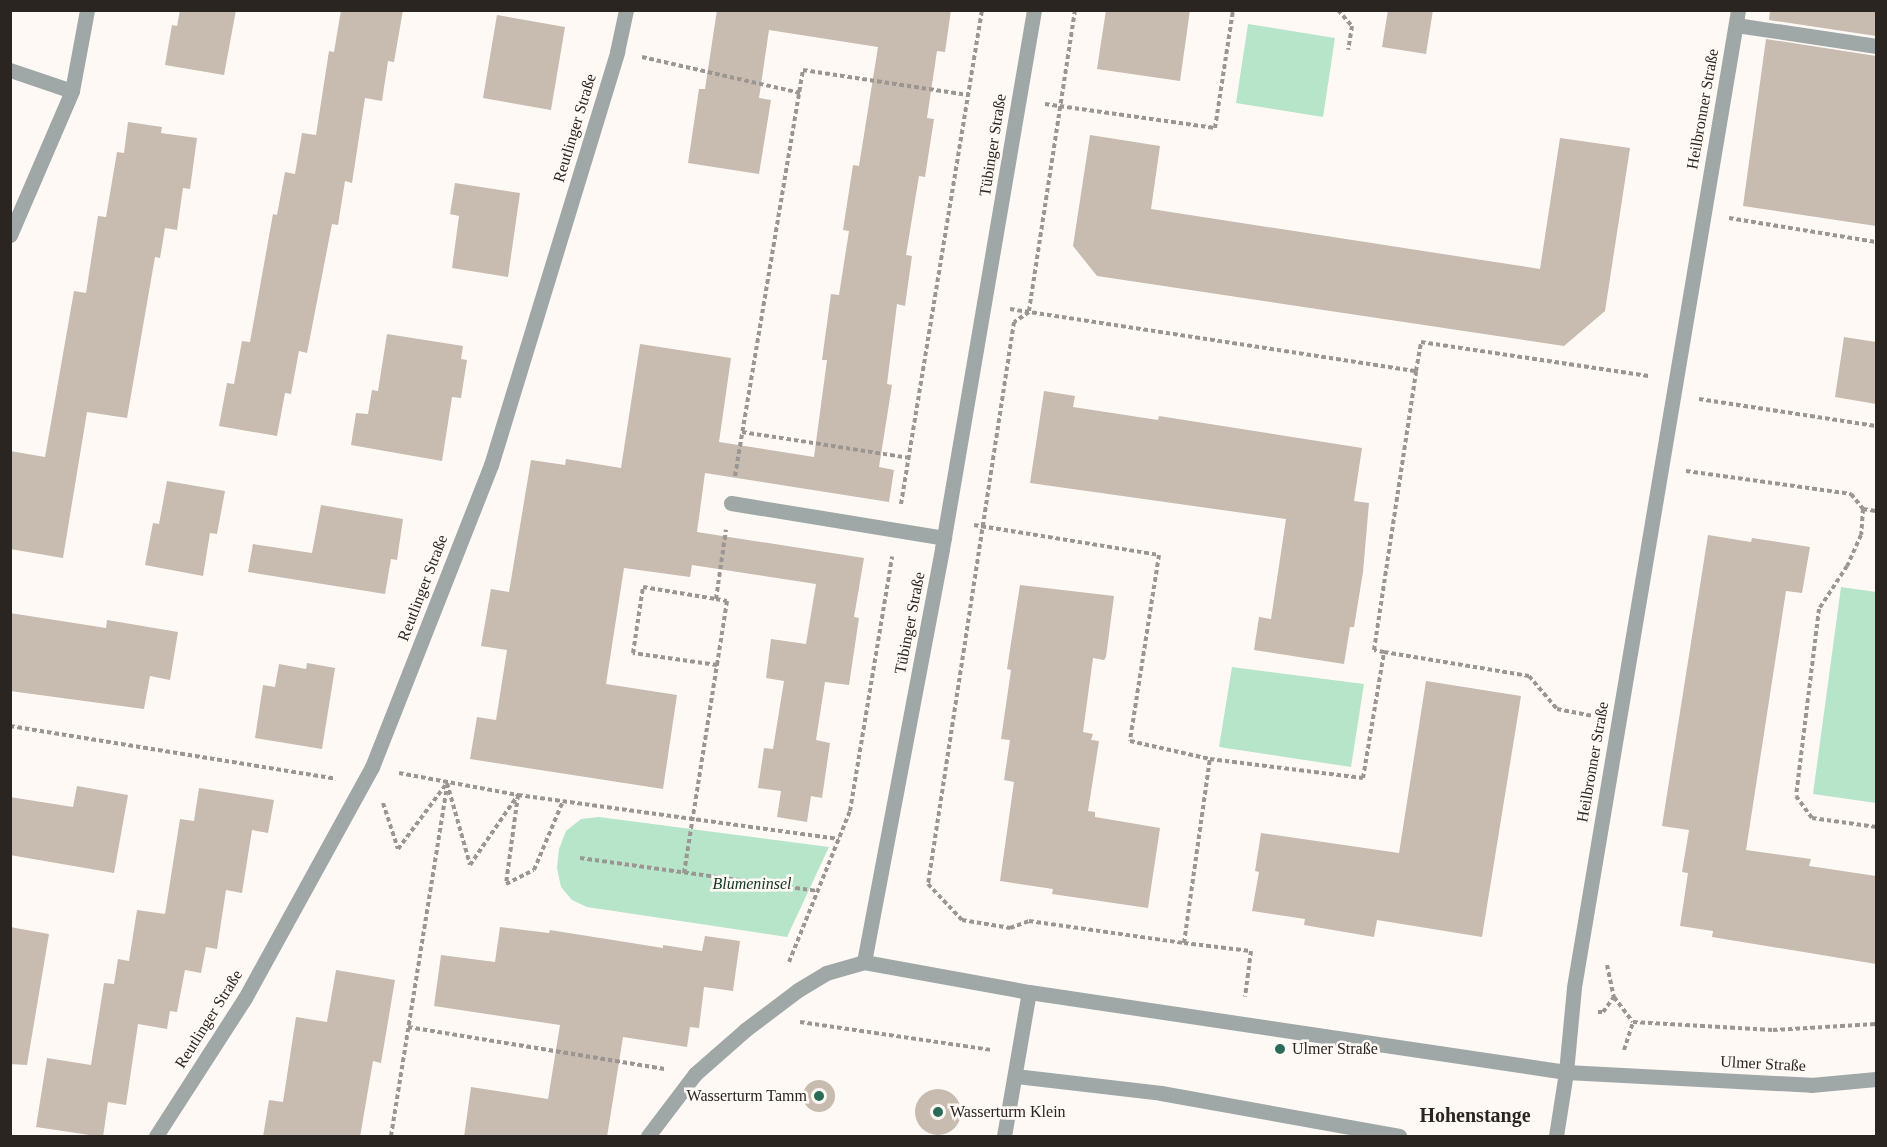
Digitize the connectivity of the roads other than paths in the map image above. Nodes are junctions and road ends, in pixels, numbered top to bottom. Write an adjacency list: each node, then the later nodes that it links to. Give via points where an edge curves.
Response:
1 (87, 10): 7 (street)
2 (626, 10): 16 (street, Reutlinger Straße, via 617,52 491,465 372,767 244,998)
3 (1034, 10): 10 (street, Tübinger Straße)
4 (1737, 18): 5 (street); 13 (street, Heilbronner Straße, via 1574,987)
5 (1876, 46)
6 (10, 69): 7 (street)
7 (72, 91): 8 (street)
8 (10, 235)
9 (731, 503): 10 (street)
10 (944, 538): 11 (street, Tübinger Straße)
11 (864, 962): 12 (street, Ulmer Straße); 17 (street, via 826,973 764,1017 695,1074)
12 (1029, 992): 13 (street, Ulmer Straße); 14 (street)
13 (1566, 1072): 15 (street, Ulmer Straße, via 1811,1085); 20 (street, Heilbronner Straße)
14 (1015, 1076): 18 (street); 19 (street, via 1161,1093)
15 (1876, 1078)
16 (156, 1137)
17 (648, 1137)
18 (1004, 1137)
19 (1399, 1137)
20 (1556, 1137)

